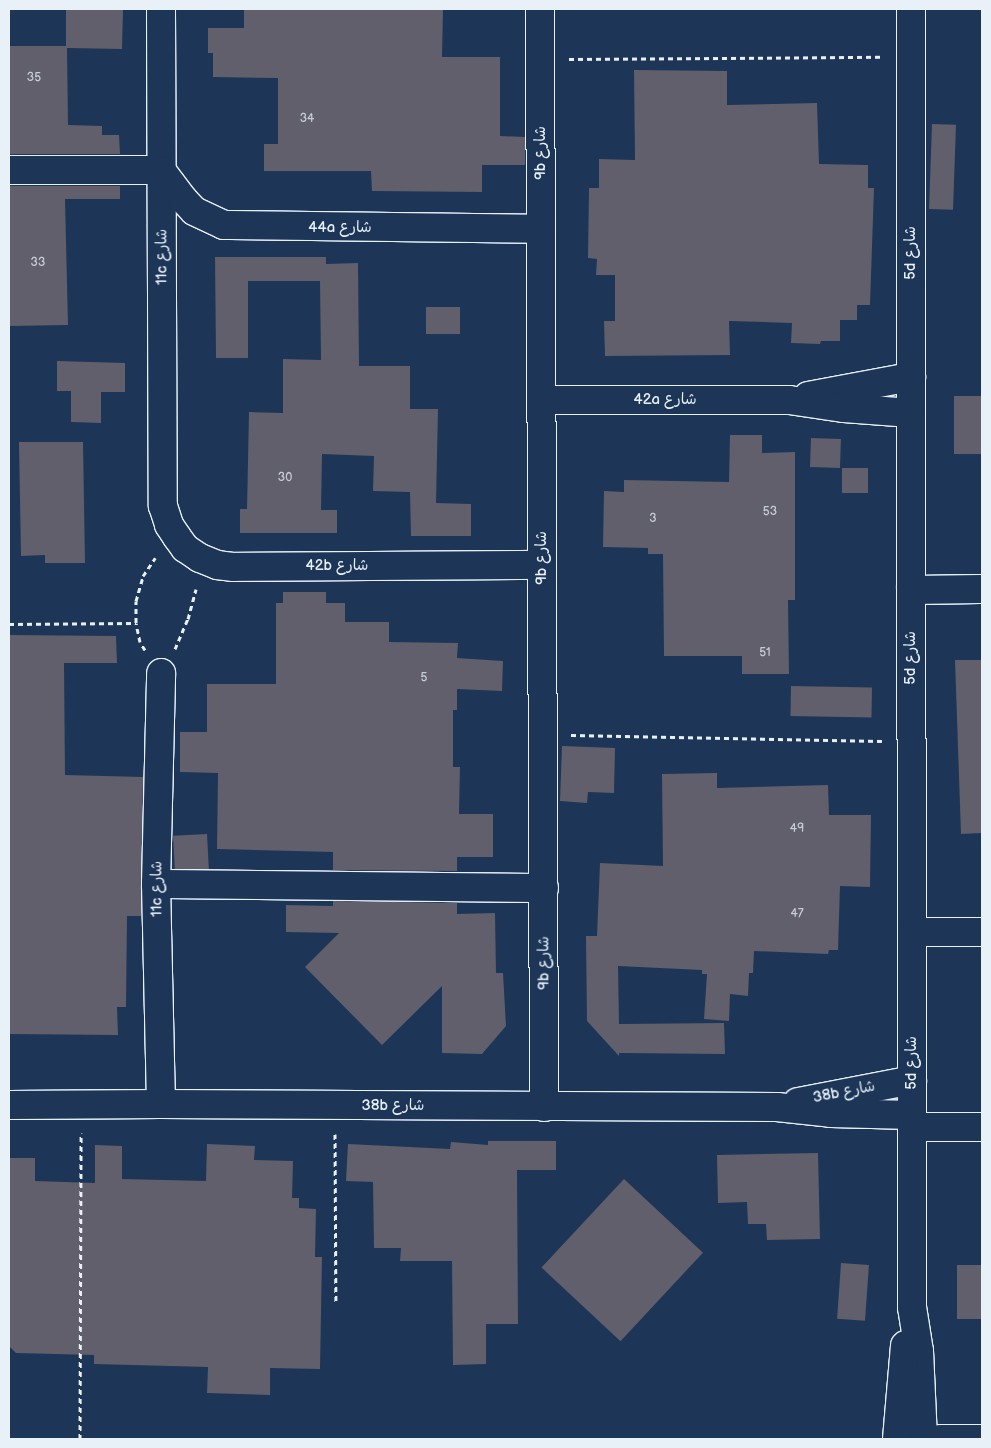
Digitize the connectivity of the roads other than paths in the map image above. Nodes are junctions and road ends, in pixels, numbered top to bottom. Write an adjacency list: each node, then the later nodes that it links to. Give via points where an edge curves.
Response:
1 (161, 9): 5 (street, 11c شارع)
2 (540, 9): 6 (street, 9b شارع)
3 (911, 9): 7 (street, 5d شارع)
4 (9, 170): 5 (street)
5 (161, 170): 6 (street, 44a شارع, via 194,211 224,225); 11 (street, 11c شارع)
6 (541, 229): 8 (street, 9b شارع)
7 (911, 377): 9 (street, 42a شارع); 10 (street, 5d شارع)
8 (542, 400): 9 (street, 42a شارع); 12 (street, 9b شارع)
9 (789, 400): 10 (street, 42a شارع)
10 (911, 413): 14 (street, 5d شارع)
11 (163, 506): 12 (street, 42b شارع, via 169,525 185,548 217,565)
12 (542, 565): 17 (street, 9b شارع)
13 (982, 589): 14 (street)
14 (911, 590): 18 (street, 5d شارع)
15 (161, 673): 16 (street, 11c شارع)
16 (156, 884): 17 (street); 21 (street, 11c شارع)
17 (544, 888): 24 (street, 9b شارع)
18 (912, 932): 19 (street); 20 (street, 5d شارع)
19 (982, 932)
20 (912, 1080): 23 (street, 38b شارع); 25 (street, 5d شارع)
21 (161, 1104): 22 (street, 38b شارع); 24 (street, 38b شارع)
22 (9, 1105)
23 (777, 1107): 24 (street, 38b شارع); 25 (street, 38b شارع)
24 (544, 1108)
25 (912, 1121): 26 (street, 38b شارع); 27 (street, 5d شارع)
26 (982, 1127)
27 (912, 1307): 28 (street, 5d شارع, via 902,1370); 29 (street, 5d شارع, via 919,1351)
28 (897, 1439)
29 (923, 1439)
30 (940, 1439): 31 (street)
31 (982, 1439)

